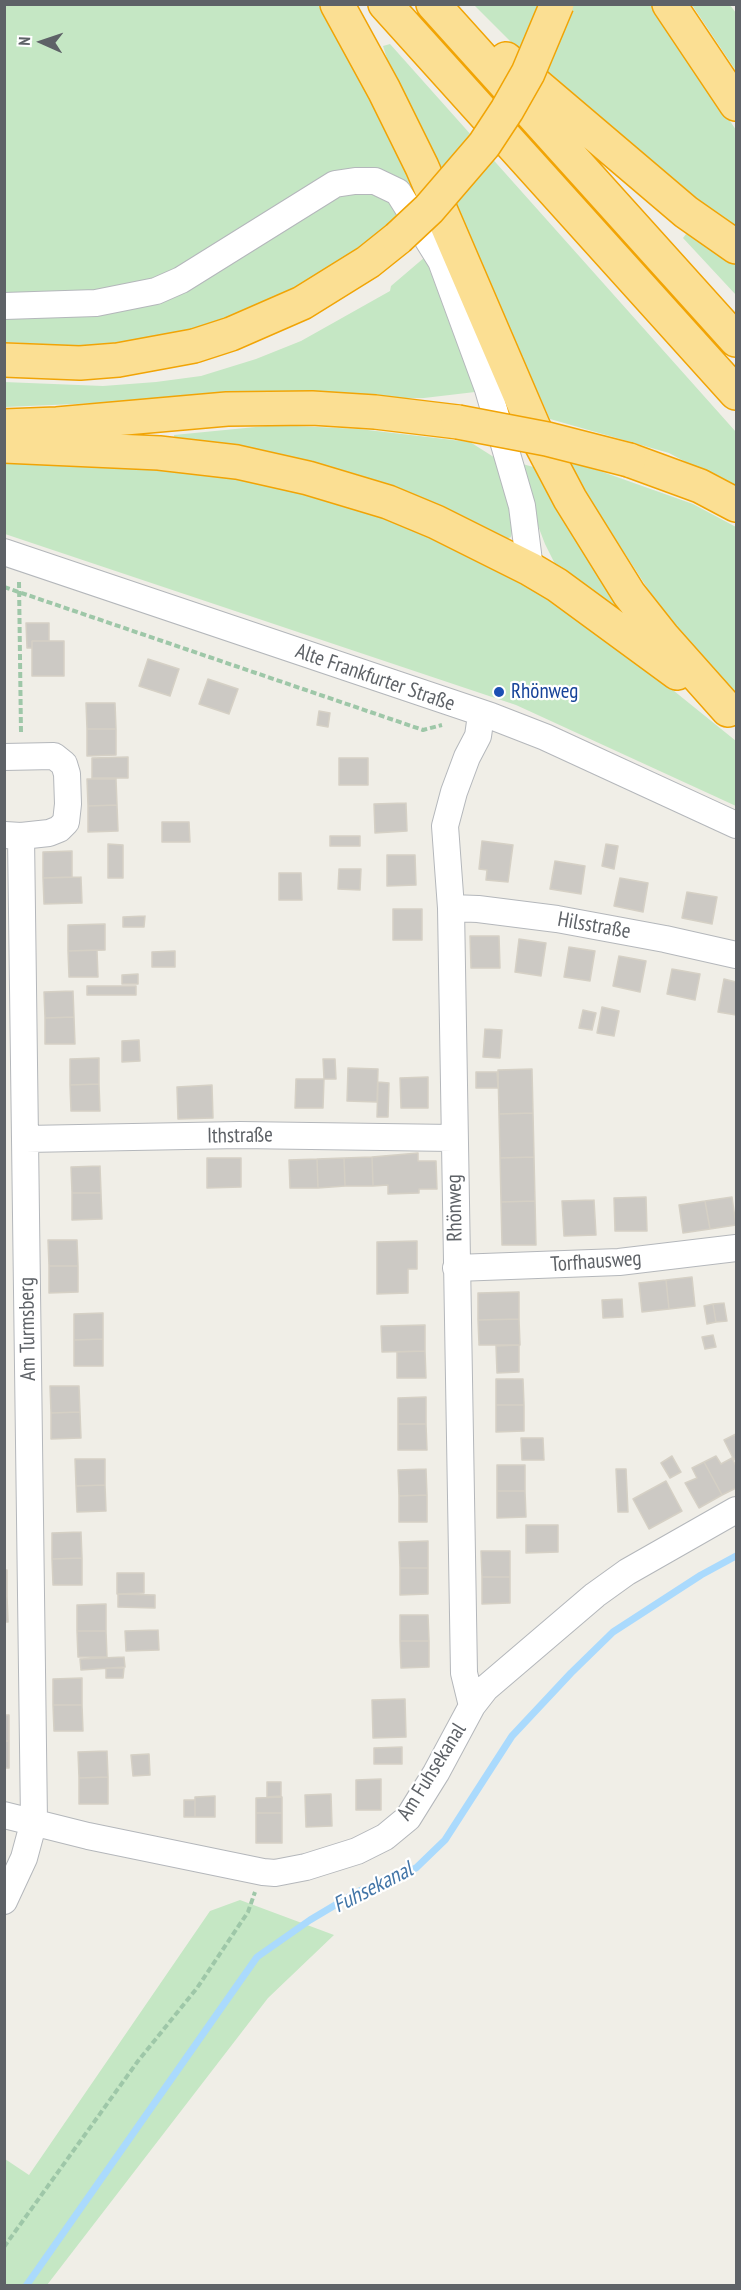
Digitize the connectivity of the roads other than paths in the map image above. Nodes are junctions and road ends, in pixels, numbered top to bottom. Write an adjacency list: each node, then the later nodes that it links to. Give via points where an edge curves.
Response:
1 (337, 4): 18 (highway, via 422,167 536,435 570,499 629,594)
2 (384, 4): 12 (highway)
3 (434, 4): 10 (highway)
4 (444, 4): 8 (highway, via 596,137)
5 (556, 4): 11 (highway, bridge, via 528,73 484,145 429,209 368,262 267,320 175,350 80,363)
6 (669, 4): 7 (highway)
7 (736, 104)
8 (736, 248)
9 (4, 306): 17 (street, via 96,303 156,291 335,184 375,181 398,192 441,261 488,389 522,506)
10 (736, 340)
11 (4, 360)
12 (736, 393)
13 (4, 426): 15 (highway, bridge, via 227,409 375,412 458,422 629,460 700,486)
14 (4, 446): 17 (highway, via 159,453 237,462 299,476 417,514)
15 (736, 505)
16 (12, 555): 19 (street, Alte Frankfurter Straße)
17 (530, 569): 18 (highway)
18 (733, 713)
19 (481, 714): 21 (street, Alte Frankfurter Straße, via 545,737); 23 (street, Rhönweg, via 478,736 466,758 445,826)
20 (4, 757): 22 (street, Am Turmsberg, via 54,756 64,764 67,774 66,822 49,833)
21 (736, 825)
22 (13, 836): 25 (street, Am Turmsberg)
23 (451, 908): 24 (street, Hilsstraße, via 557,919); 26 (street, Rhönweg)
24 (736, 955)
25 (14, 1019): 27 (street, Am Turmsberg)
26 (453, 1138): 27 (street, Ithstraße, via 240,1135); 29 (street, Rhönweg)
27 (26, 1139): 33 (street, Am Turmsberg)
28 (736, 1248): 29 (street, Torfhausweg, via 619,1262)
29 (456, 1268): 31 (street, Rhönweg, via 464,1673)
30 (736, 1510): 31 (street, Am Fuhsekanal, via 627,1572 595,1595 486,1688)
31 (472, 1706): 33 (street, Am Fuhsekanal, via 408,1818 385,1837 357,1851 306,1867 263,1872)
32 (4, 1815): 33 (street, Am Fuhsekanal)
33 (34, 1821): 34 (street, Am Turmsberg, via 24,1858)
34 (4, 1901)

